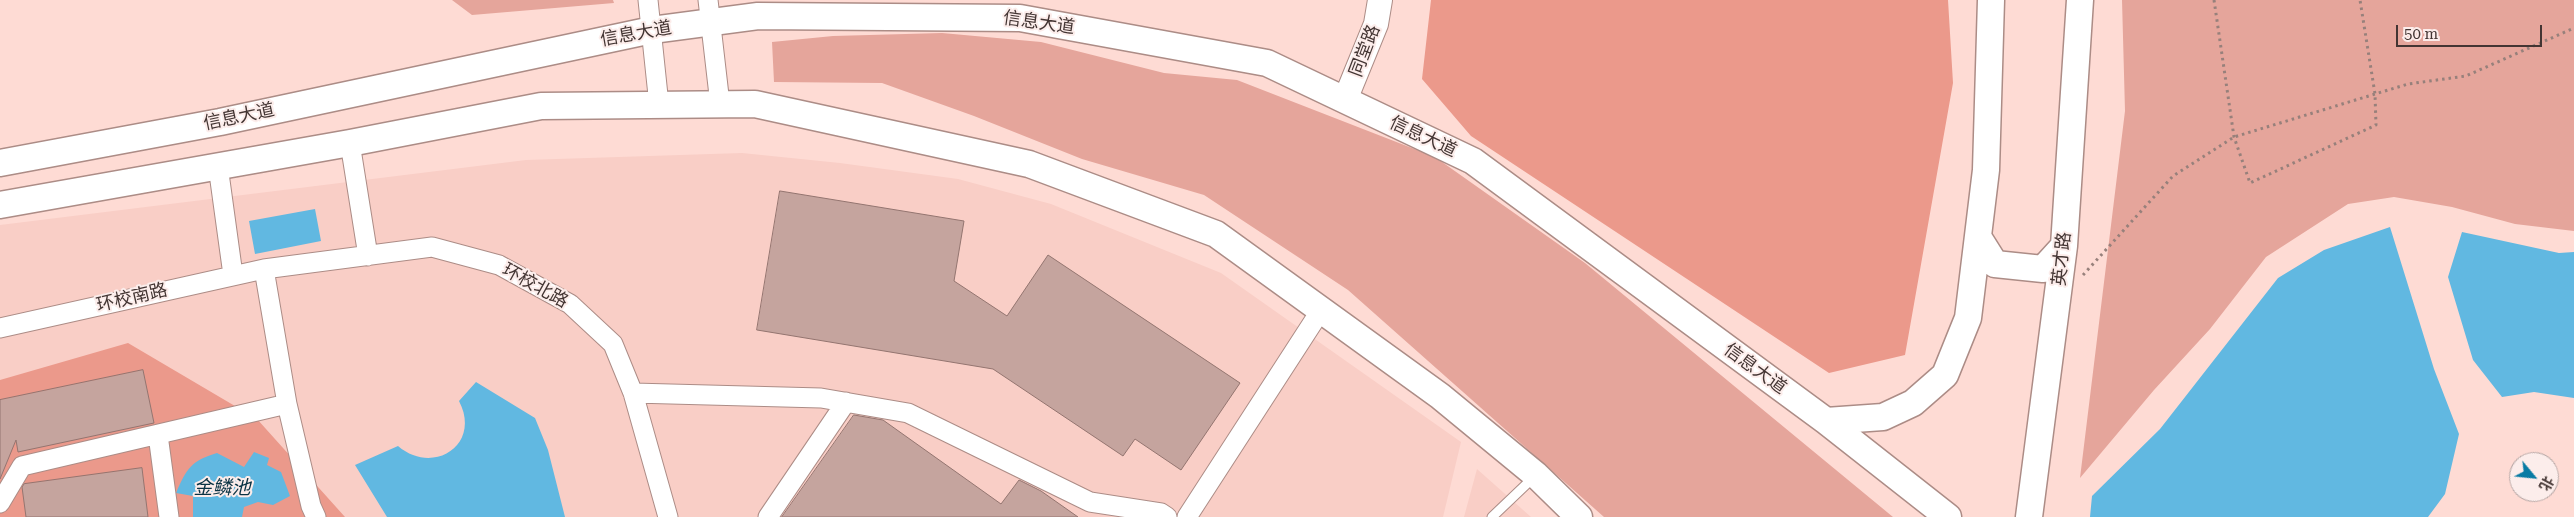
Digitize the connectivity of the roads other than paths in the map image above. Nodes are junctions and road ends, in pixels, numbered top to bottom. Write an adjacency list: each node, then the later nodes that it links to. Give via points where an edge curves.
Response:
1 (648, 0): 6 (street)
2 (1380, 0): 7 (street, 同堂路, via 1376,24)
3 (1991, 0): 14 (main road, via 1986,170)
4 (2080, 0): 15 (main road, 英才路)
5 (709, 11): 6 (main road, 信息大道); 7 (main road, 信息大道, via 758,16 1020,18 1267,63); 8 (street)
6 (652, 30): 9 (street); 11 (main road, 信息大道, via 220,122)
7 (1345, 100): 24 (main road, 信息大道, via 1473,161)
8 (720, 104): 9 (main road); 19 (main road, via 755,104 1029,164 1216,234)
9 (659, 105): 10 (main road, via 541,106)
10 (350, 142): 12 (main road); 16 (street)
11 (0, 163)
12 (218, 166): 13 (main road); 18 (street)
13 (0, 205)
14 (1978, 237): 15 (main road, via 1995,264 2025,268 2043,269); 24 (main road, via 1968,318 1945,376 1913,403 1883,417)
15 (2064, 246): 37 (main road, 英才路)
16 (368, 256): 17 (street, 环校北路); 21 (street, 环校北路, via 432,247 499,265 570,304 613,344)
17 (264, 270): 18 (street, 环校南路); 23 (street)
18 (233, 275): 20 (street, 环校南路)
19 (1321, 310): 26 (main road, via 1440,396); 33 (street)
20 (0, 328)
21 (633, 393): 22 (street, via 821,398); 30 (street, 环校北路)
22 (846, 402): 31 (street); 32 (street, via 908,413 1090,502 1161,513)
23 (287, 404): 25 (street); 29 (street)
24 (1826, 420): 36 (main road, 信息大道)
25 (158, 434): 27 (street, via 22,466); 28 (street)
26 (1536, 475): 34 (lane); 35 (main road)
27 (0, 503)
28 (169, 517)
29 (316, 517)
30 (668, 517)
31 (768, 517)
32 (1167, 517)
33 (1186, 517)
34 (1492, 517)
35 (1580, 517)
36 (1948, 517)
37 (2029, 517)

